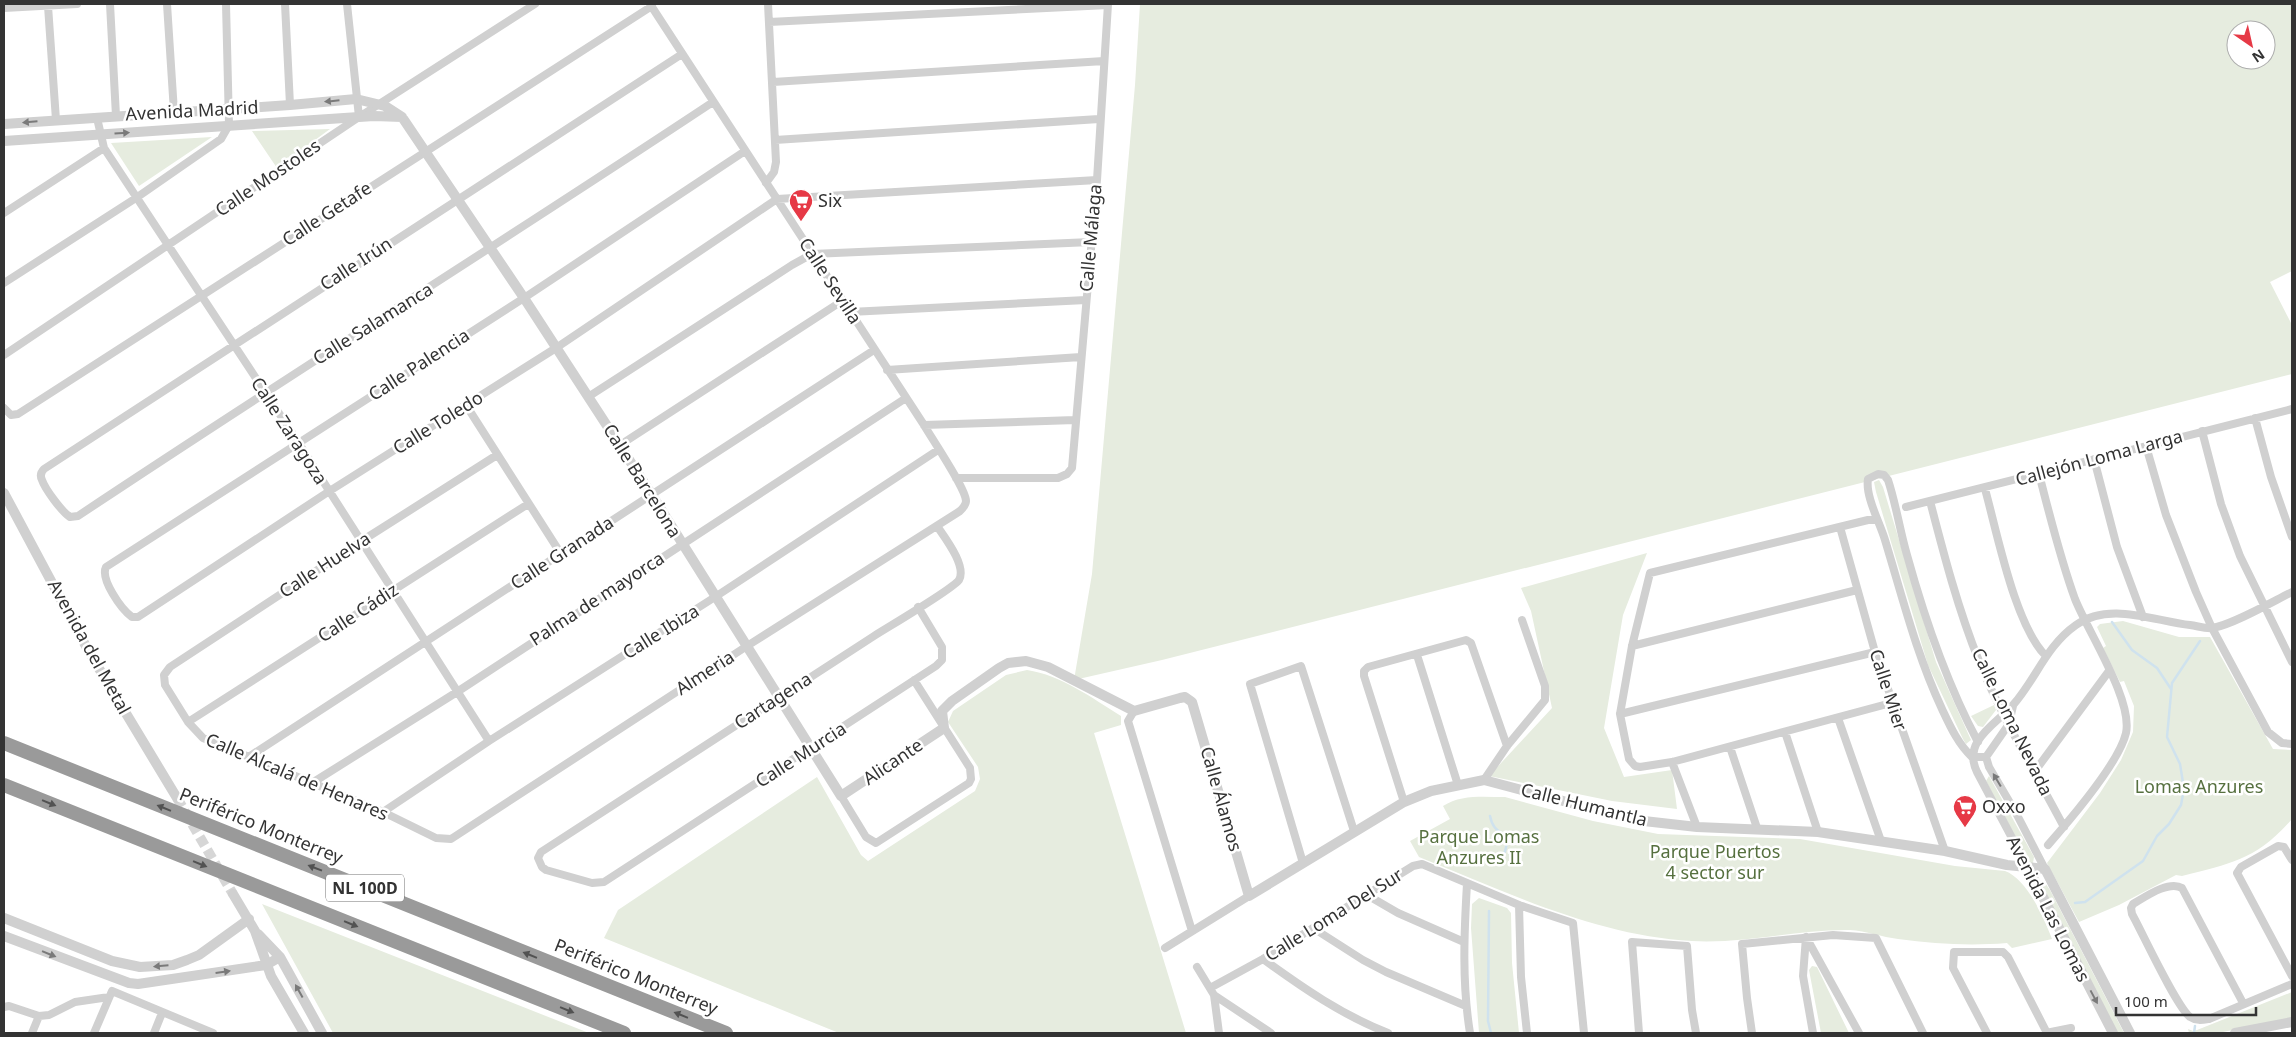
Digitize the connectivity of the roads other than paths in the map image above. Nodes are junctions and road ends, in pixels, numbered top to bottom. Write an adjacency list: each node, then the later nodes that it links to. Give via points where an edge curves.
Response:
1 (77, 4): 11 (street)
2 (110, 4): 23 (street)
3 (167, 4): 22 (street)
4 (226, 4): 21 (street)
5 (284, 4): 20 (street)
6 (347, 4): 17 (street)
7 (535, 4): 19 (street, Calle Mostoles)
8 (768, 4): 13 (street)
9 (651, 5): 14 (street, Calle Sevilla); 35 (street, Calle Getafe)
10 (1108, 5): 13 (street); 15 (street, Calle Málaga)
11 (48, 6): 12 (street); 28 (street)
12 (4, 8)
13 (769, 22): 16 (street)
14 (682, 54): 18 (street, Calle Sevilla); 40 (street, Calle Irún)
15 (1104, 60): 16 (street); 27 (street, Calle Málaga)
16 (773, 82): 32 (street)
17 (356, 99): 19 (street, Avenida Madrid); 20 (street, Avenida Madrid, one-way to 20); 24 (street)
18 (713, 102): 36 (street, Calle Sevilla); 45 (street, Calle Salamanca)
19 (380, 104): 24 (street, Calle Mostoles); 25 (street, Calle Barcelona)
20 (290, 106): 21 (street, Avenida Madrid)
21 (229, 109): 22 (street, Avenida Madrid); 30 (street)
22 (174, 112): 23 (street, Avenida Madrid)
23 (116, 116): 26 (street, Avenida Madrid)
24 (359, 117): 25 (street); 30 (street, Avenida Madrid); 44 (street, Calle Mostoles)
25 (402, 117): 35 (street, Calle Barcelona)
26 (97, 118): 28 (street, Avenida Madrid); 31 (street, Calle Zaragoza)
27 (1100, 119): 32 (street); 37 (street, Calle Málaga)
28 (56, 120): 29 (street, Avenida Madrid, one-way to 29)
29 (4, 124)
30 (229, 125): 31 (street, Avenida Madrid, one-way to 30); 39 (street, via 217,143)
31 (99, 134): 33 (street, Avenida Madrid); 34 (street, Calle Zaragoza)
32 (775, 140): 38 (street, via 774,172)
33 (4, 141)
34 (104, 148): 39 (street, Calle Zaragoza); 42 (street)
35 (426, 150): 40 (street, Calle Barcelona); 48 (street, Calle Getafe)
36 (745, 151): 38 (street, Calle Sevilla); 49 (street, Calle Palencia)
37 (1097, 180): 41 (street); 43 (street, Calle Málaga)
38 (766, 183): 41 (street, Calle Sevilla)
39 (136, 198): 44 (street, Calle Zaragoza); 47 (street)
40 (457, 199): 45 (street, Calle Barcelona); 53 (street, Calle Irún)
41 (777, 199): 46 (street, Calle Sevilla); 54 (street, Calle Toledo)
42 (4, 213)
43 (1091, 242): 46 (street); 50 (street, Calle Málaga)
44 (167, 246): 48 (street, Calle Zaragoza); 56 (street, Calle Mostoles)
45 (490, 249): 49 (street, Calle Barcelona); 59 (street, Calle Salamanca)
46 (812, 254): 51 (street, Calle Sevilla); 60 (street)
47 (4, 283)
48 (201, 296): 53 (street, Calle Zaragoza); 63 (street, Calle Getafe, via 18,414 11,415)
49 (524, 298): 54 (street, Calle Barcelona); 69 (street, Calle Palencia)
50 (1086, 300): 52 (street); 57 (street, Calle Málaga)
51 (842, 301): 52 (street, Calle Sevilla); 70 (street)
52 (850, 312): 55 (street, Calle Sevilla)
53 (233, 344): 59 (street, Calle Zaragoza); 77 (street, Calle Irún, via 44,468)
54 (556, 348): 60 (street, Calle Barcelona); 62 (street, Calle Toledo)
55 (874, 350): 58 (street, Calle Sevilla); 81 (street, Calle Granada)
56 (4, 355)
57 (1081, 358): 58 (street); 66 (street, Calle Málaga)
58 (887, 370): 61 (street, Calle Sevilla)
59 (264, 392): 69 (street, Calle Zaragoza); 77 (street, Calle Salamanca, via 78,516 70,517 64,512)
60 (588, 397): 70 (street, Calle Barcelona)
61 (906, 398): 67 (street, Calle Sevilla); 91 (street, Palma de mayorca)
62 (466, 405): 73 (street); 79 (street, Calle Toledo)
63 (4, 408)
64 (2292, 410): 65 (street, Callejón Loma Larga)
65 (2255, 418): 68 (street, Callejón Loma Larga); 89 (street)
66 (1075, 420): 67 (street); 76 (street, Calle Málaga, via 1070,472 1058,478)
67 (924, 425): 72 (street, Calle Sevilla)
68 (2202, 431): 71 (street, Callejón Loma Larga); 98 (street, via 2230,531)
69 (298, 442): 79 (street, Calle Zaragoza); 93 (street, Calle Palencia, via 106,567 103,573)
70 (620, 445): 81 (street, Calle Barcelona)
71 (2146, 446): 74 (street, Callejón Loma Larga); 103 (street, via 2172,532)
72 (938, 450): 76 (street, Calle Sevilla); 97 (street, Calle Ibiza)
73 (497, 455): 83 (street); 90 (street, Calle Huelva)
74 (2094, 459): 75 (street, Callejón Loma Larga); 100 (street, via 2117,547)
75 (2039, 474): 78 (street, Callejón Loma Larga); 102 (street, via 2060,552)
76 (956, 478): 85 (street, Calle Sevilla, via 966,501)
77 (42, 482)
78 (1985, 489): 82 (street, Callejón Loma Larga); 109 (street, via 2022,616 2032,640)
79 (328, 492): 90 (street, Calle Zaragoza); 93 (street, Calle Toledo, via 138,616 132,617 126,612)
80 (4, 493): 143 (street, Avenida del Metal, via 89,652)
81 (652, 495): 91 (street, Calle Barcelona); 92 (street, Calle Granada)
82 (1930, 501): 84 (street, Callejón Loma Larga); 119 (street, Calle Loma Nevada, via 1963,620)
83 (528, 504): 92 (street); 95 (street, Calle Cádiz)
84 (1906, 507)
85 (960, 511): 87 (street, Almeria)
86 (1877, 520): 88 (street); 127 (street, Avenida Las Lomas, via 1867,485 1868,478 1878,474 1884,475 1890,485 1906,554 1938,657); 134 (street, Avenida Las Lomas, via 1925,672 1953,731)
87 (938, 526): 99 (street, Cartagena, via 960,565 961,575 955,584); 105 (street, Almeria)
88 (1840, 527): 94 (street, Calle Mier); 106 (street, via 1650,573)
89 (2292, 537)
90 (360, 542): 95 (street, Calle Zaragoza); 113 (street, Calle Huelva, via 170,667 164,675)
91 (681, 543): 97 (street, Calle Barcelona); 114 (street, Palma de mayorca)
92 (561, 554): 104 (street, Calle Granada)
93 (106, 583)
94 (1857, 590): 106 (street); 107 (street, Calle Mier)
95 (393, 591): 104 (street, Calle Zaragoza); 122 (street, Calle Cádiz)
96 (2292, 592): 98 (street)
97 (715, 597): 105 (street, Calle Barcelona); 126 (street, Calle Ibiza)
98 (2264, 606): 103 (street); 110 (street)
99 (918, 607): 112 (street, Calle Murcia, via 943,654 939,663); 115 (street, Cartagena)
100 (2143, 617): 102 (street, via 2112,614); 103 (street)
101 (1522, 620): 130 (street, via 1546,693 1541,706)
102 (2085, 620): 109 (street, via 2067,633); 111 (street)
103 (2212, 628): 129 (street, via 2268,732 2282,743)
104 (424, 642): 114 (street, Calle Zaragoza); 133 (street, Calle Granada)
105 (747, 646): 115 (street, Calle Barcelona); 151 (street, Almeria)
106 (1632, 646): 120 (street)
107 (1875, 652): 116 (street, Calle Mier); 120 (street)
108 (1417, 655): 130 (street, via 1463,640 1469,641); 140 (street); 144 (street, via 1368,667 1364,671)
109 (2046, 656): 117 (street)
110 (2292, 662)
111 (2109, 671): 137 (street); 146 (street, via 2124,705 2126,733 2111,763)
112 (914, 680): 124 (street); 132 (street, Calle Murcia)
113 (165, 685): 122 (street, Calle Alcalá de Henares)
114 (457, 692): 126 (street, Calle Zaragoza); 139 (street, Palma de mayorca)
115 (780, 697): 132 (street, Calle Barcelona); 159 (street, Cartagena, via 541,852 538,858 546,870 592,883)
116 (1891, 703): 121 (street); 154 (street, Calle Mier)
117 (2012, 706): 119 (street); 123 (street)
118 (1134, 711): 124 (street, via 1048,667 1017,661 999,668 947,706 942,711); 162 (street, Calle Álamos, via 1185,697 1192,702); 168 (street, via 1128,721)
119 (2003, 713): 123 (street, Calle Loma Nevada); 127 (street)
120 (1620, 714): 136 (street, via 1628,759 1635,766)
121 (1838, 718): 125 (street); 152 (street)
122 (188, 722): 133 (street, Calle Alcalá de Henares, via 203,738)
123 (2009, 724): 135 (street); 137 (street, Calle Loma Nevada)
124 (944, 728): 142 (street, Alicante); 142 (street, Calle Barcelona, via 970,768 971,780 961,789 880,842 872,842 866,837)
125 (1784, 732): 131 (street); 150 (street)
126 (489, 741): 145 (street, Calle Ibiza)
127 (1978, 742): 134 (street)
128 (4, 743): 199 (highway, Periférico Monterrey / NL 100D, one-way to 128)
129 (2292, 744)
130 (1507, 746): 138 (street)
131 (1730, 747): 136 (street); 148 (street)
132 (811, 748): 142 (street, Calle Barcelona); 159 (street, Calle Murcia)
133 (250, 756): 139 (street, Calle Alcalá de Henares)
134 (1972, 757): 135 (street); 157 (street, Avenida Las Lomas)
135 (1986, 757): 158 (street, Avenida Las Lomas, one-way to 135)
136 (1672, 762): 147 (street)
137 (2035, 771): 146 (street, Calle Loma Nevada)
138 (1484, 780): 140 (street, Calle Humantla); 147 (street, Calle Humantla, via 1603,813)
139 (312, 783): 145 (street, Calle Alcalá de Henares)
140 (1458, 784): 144 (street, Calle Humantla)
141 (4, 785): 198 (highway, NL 100D, one-way to 198)
142 (841, 796)
143 (177, 798)
144 (1404, 802): 149 (street, Calle Humantla)
145 (383, 812): 151 (street, Calle Alcalá de Henares, via 436,838)
146 (2064, 826): 153 (street)
147 (1697, 827): 148 (street, Calle Humantla)
148 (1757, 828): 150 (street, Calle Humantla)
149 (1354, 831): 156 (street, Calle Humantla); 156 (street, via 1301,666 1250,684)
150 (1818, 832): 152 (street, Calle Humantla)
151 (451, 839)
152 (1881, 841): 154 (street, Calle Humantla)
153 (2048, 845)
154 (1944, 851): 157 (street, Calle Humantla)
155 (2292, 860): 180 (street, via 2286,850 2276,846 2238,870 2238,876)
156 (1303, 863): 162 (street, Calle Humantla)
157 (2028, 868): 158 (street, Calle Humantla); 214 (street, Avenida Las Lomas, one-way to 214)
158 (2045, 869): 215 (street, Avenida Las Lomas)
159 (609, 879)
160 (1467, 884): 163 (street, Calle Loma Del Sur, via 1418,864); 164 (street, Calle Loma Del Sur); 172 (street)
161 (233, 894): 166 (street)
162 (1249, 896): 168 (street, Calle Humantla)
163 (1367, 896): 167 (street, Calle Loma Del Sur); 172 (street, via 1398,914)
164 (1519, 906): 204 (street); 205 (street, Calle Loma Del Sur, via 1573,923)
165 (4, 918): 175 (street, one-way to 165, via 158,966 121,963)
166 (249, 920): 169 (street); 175 (street)
167 (1314, 928): 176 (street, Calle Loma Del Sur); 185 (street, via 1386,972)
168 (1192, 930): 173 (street, Calle Humantla)
169 (255, 931): 174 (street); 177 (street)
170 (4, 936): 179 (street, one-way to 179, via 129,983)
171 (1806, 937): 208 (street, via 1742,944); 209 (street, via 1802,976); 210 (street); 211 (street, via 1843,935 1876,938)
172 (1464, 942): 185 (street)
173 (1165, 948)
174 (280, 957): 177 (street); 197 (street, one-way to 174)
175 (192, 958): 179 (street)
176 (1263, 959): 182 (street, Calle Loma Del Sur); 202 (street, via 1346,1014)
177 (266, 965): 179 (street, one-way to 177); 196 (street)
178 (1197, 967): 182 (street)
179 (197, 976)
180 (2292, 976)
181 (2292, 984): 184 (street)
182 (1212, 992): 200 (street); 201 (street)
183 (110, 994): 187 (street); 188 (street, via 75,1002 49,1015); 193 (street)
184 (2244, 1003): 184 (street, via 2209,1019 2192,1019 2180,1004 2131,908 2135,902 2178,885)
185 (1466, 1006): 203 (street)
186 (4, 1007): 188 (street)
187 (162, 1013): 194 (street); 195 (street)
188 (39, 1016): 192 (street)
189 (2290, 1022): 191 (street); 217 (street)
190 (2071, 1028): 213 (street)
191 (2273, 1030): 216 (street)
192 (32, 1033)
193 (94, 1033)
194 (154, 1033)
195 (212, 1033)
196 (304, 1033)
197 (322, 1033)
198 (624, 1033)
199 (726, 1033)
200 (1219, 1033)
201 (1271, 1033)
202 (1388, 1033)
203 (1470, 1033)
204 (1527, 1033)
205 (1584, 1033)
206 (1639, 1033): 207 (street, via 1632,942 1687,946)
207 (1696, 1033)
208 (1752, 1033)
209 (1813, 1033)
210 (1859, 1033)
211 (1923, 1033)
212 (1987, 1033): 213 (street, via 1953,968 1954,952 2003,952)
213 (2046, 1033)
214 (2113, 1033)
215 (2130, 1033)
216 (2235, 1033)
217 (2291, 1033)

